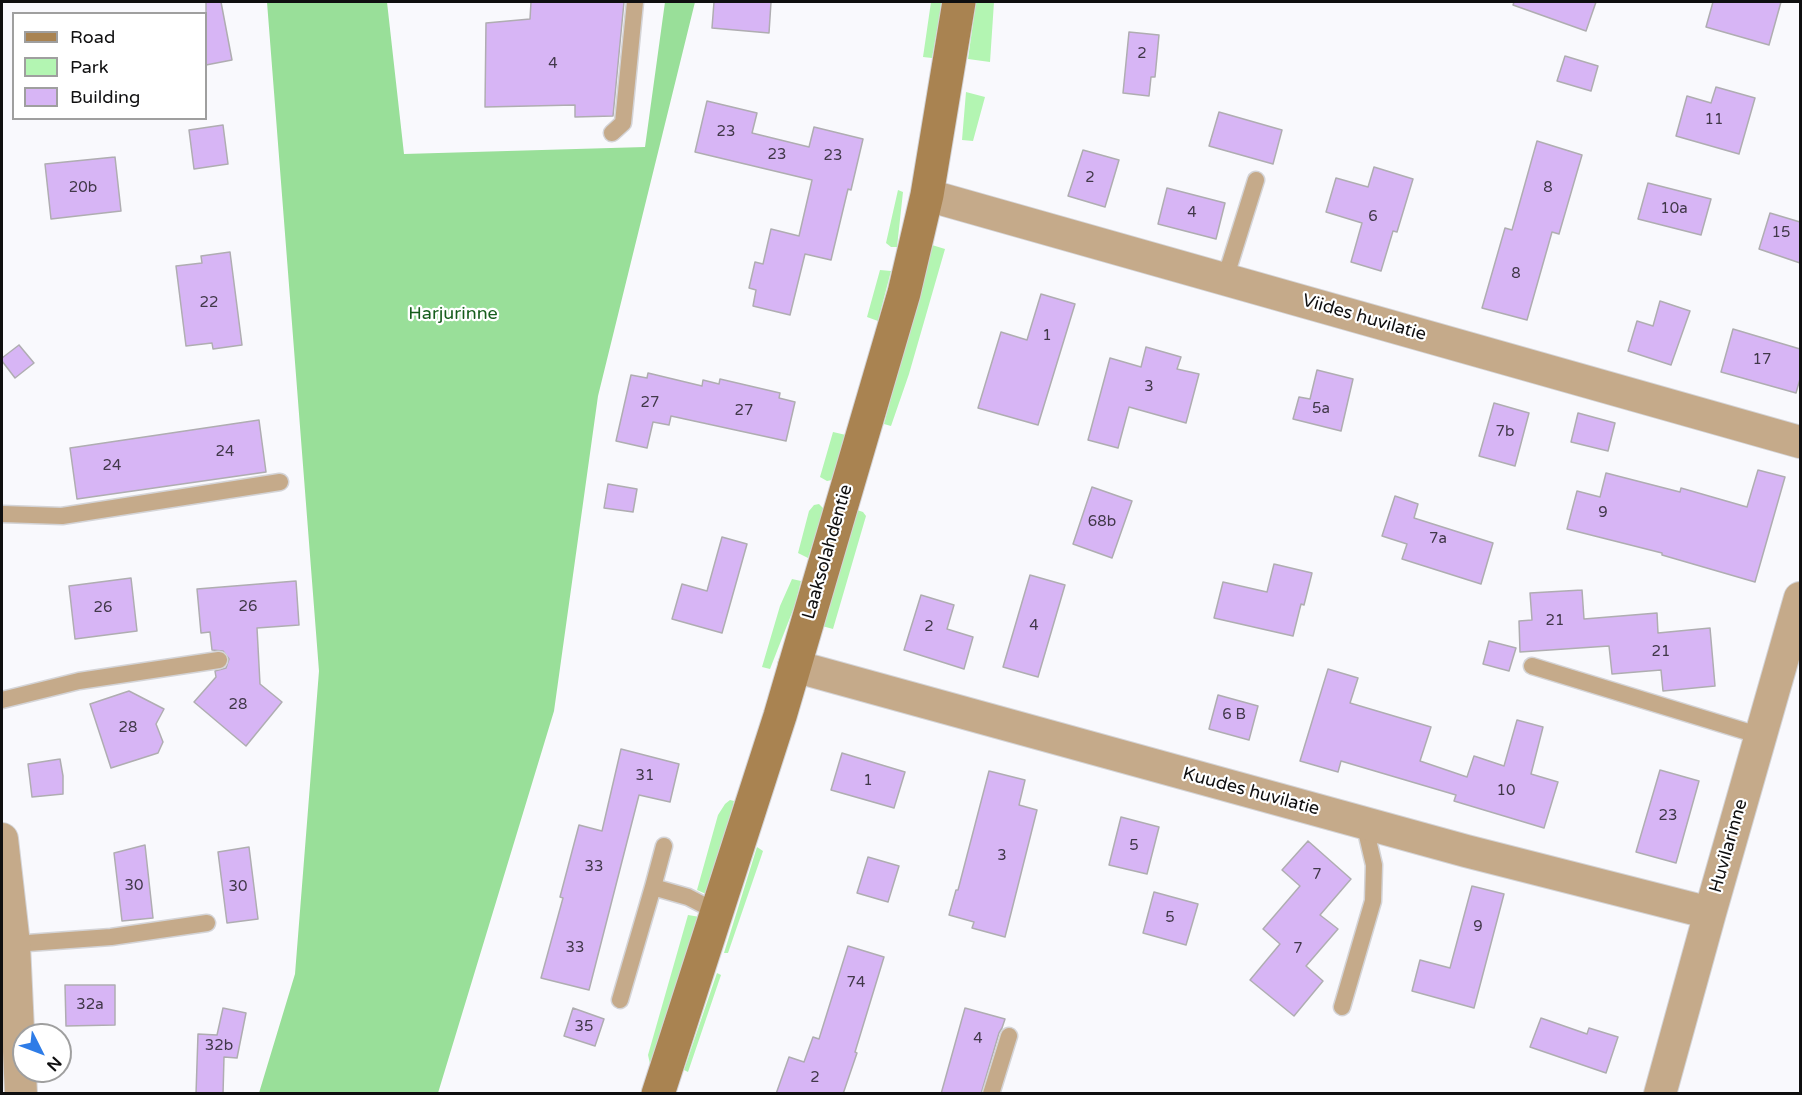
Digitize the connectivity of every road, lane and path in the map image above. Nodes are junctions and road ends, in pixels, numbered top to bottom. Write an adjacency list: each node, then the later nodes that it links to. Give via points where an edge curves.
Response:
1 (635, 2): 3 (lane, via 623,123)
2 (959, 2): 5 (street, Laaksolahdentie)
3 (612, 133)
4 (1256, 180): 6 (lane)
5 (927, 195): 6 (street, Viides huvilatie); 12 (street, Laaksolahdentie, via 904,293)
6 (1225, 279): 7 (street, Viides huvilatie)
7 (1800, 442)
8 (280, 482): 9 (lane, via 62,516)
9 (2, 514)
10 (1800, 598): 15 (street, Huvilarinne)
11 (219, 660): 14 (lane, via 79,681)
12 (794, 666): 16 (street, Kuudes huvilatie); 21 (street, Laaksolahdentie)
13 (1532, 666): 15 (lane)
14 (2, 700)
15 (1761, 736): 22 (street, Huvilarinne)
16 (1364, 823): 22 (street, Kuudes huvilatie); 26 (lane, via 1374,865 1373,901)
17 (664, 846): 19 (lane)
18 (2, 849): 20 (street)
19 (653, 886): 21 (lane); 25 (lane)
20 (4, 887): 24 (street)
21 (717, 912): 29 (street, Laaksolahdentie)
22 (1710, 913): 31 (street, Huvilarinne)
23 (207, 923): 24 (lane, via 111,937)
24 (14, 944): 28 (street)
25 (620, 1000)
26 (1342, 1007)
27 (1009, 1036): 30 (lane)
28 (21, 1094)
29 (658, 1094)
30 (991, 1094)
31 (1660, 1094)

